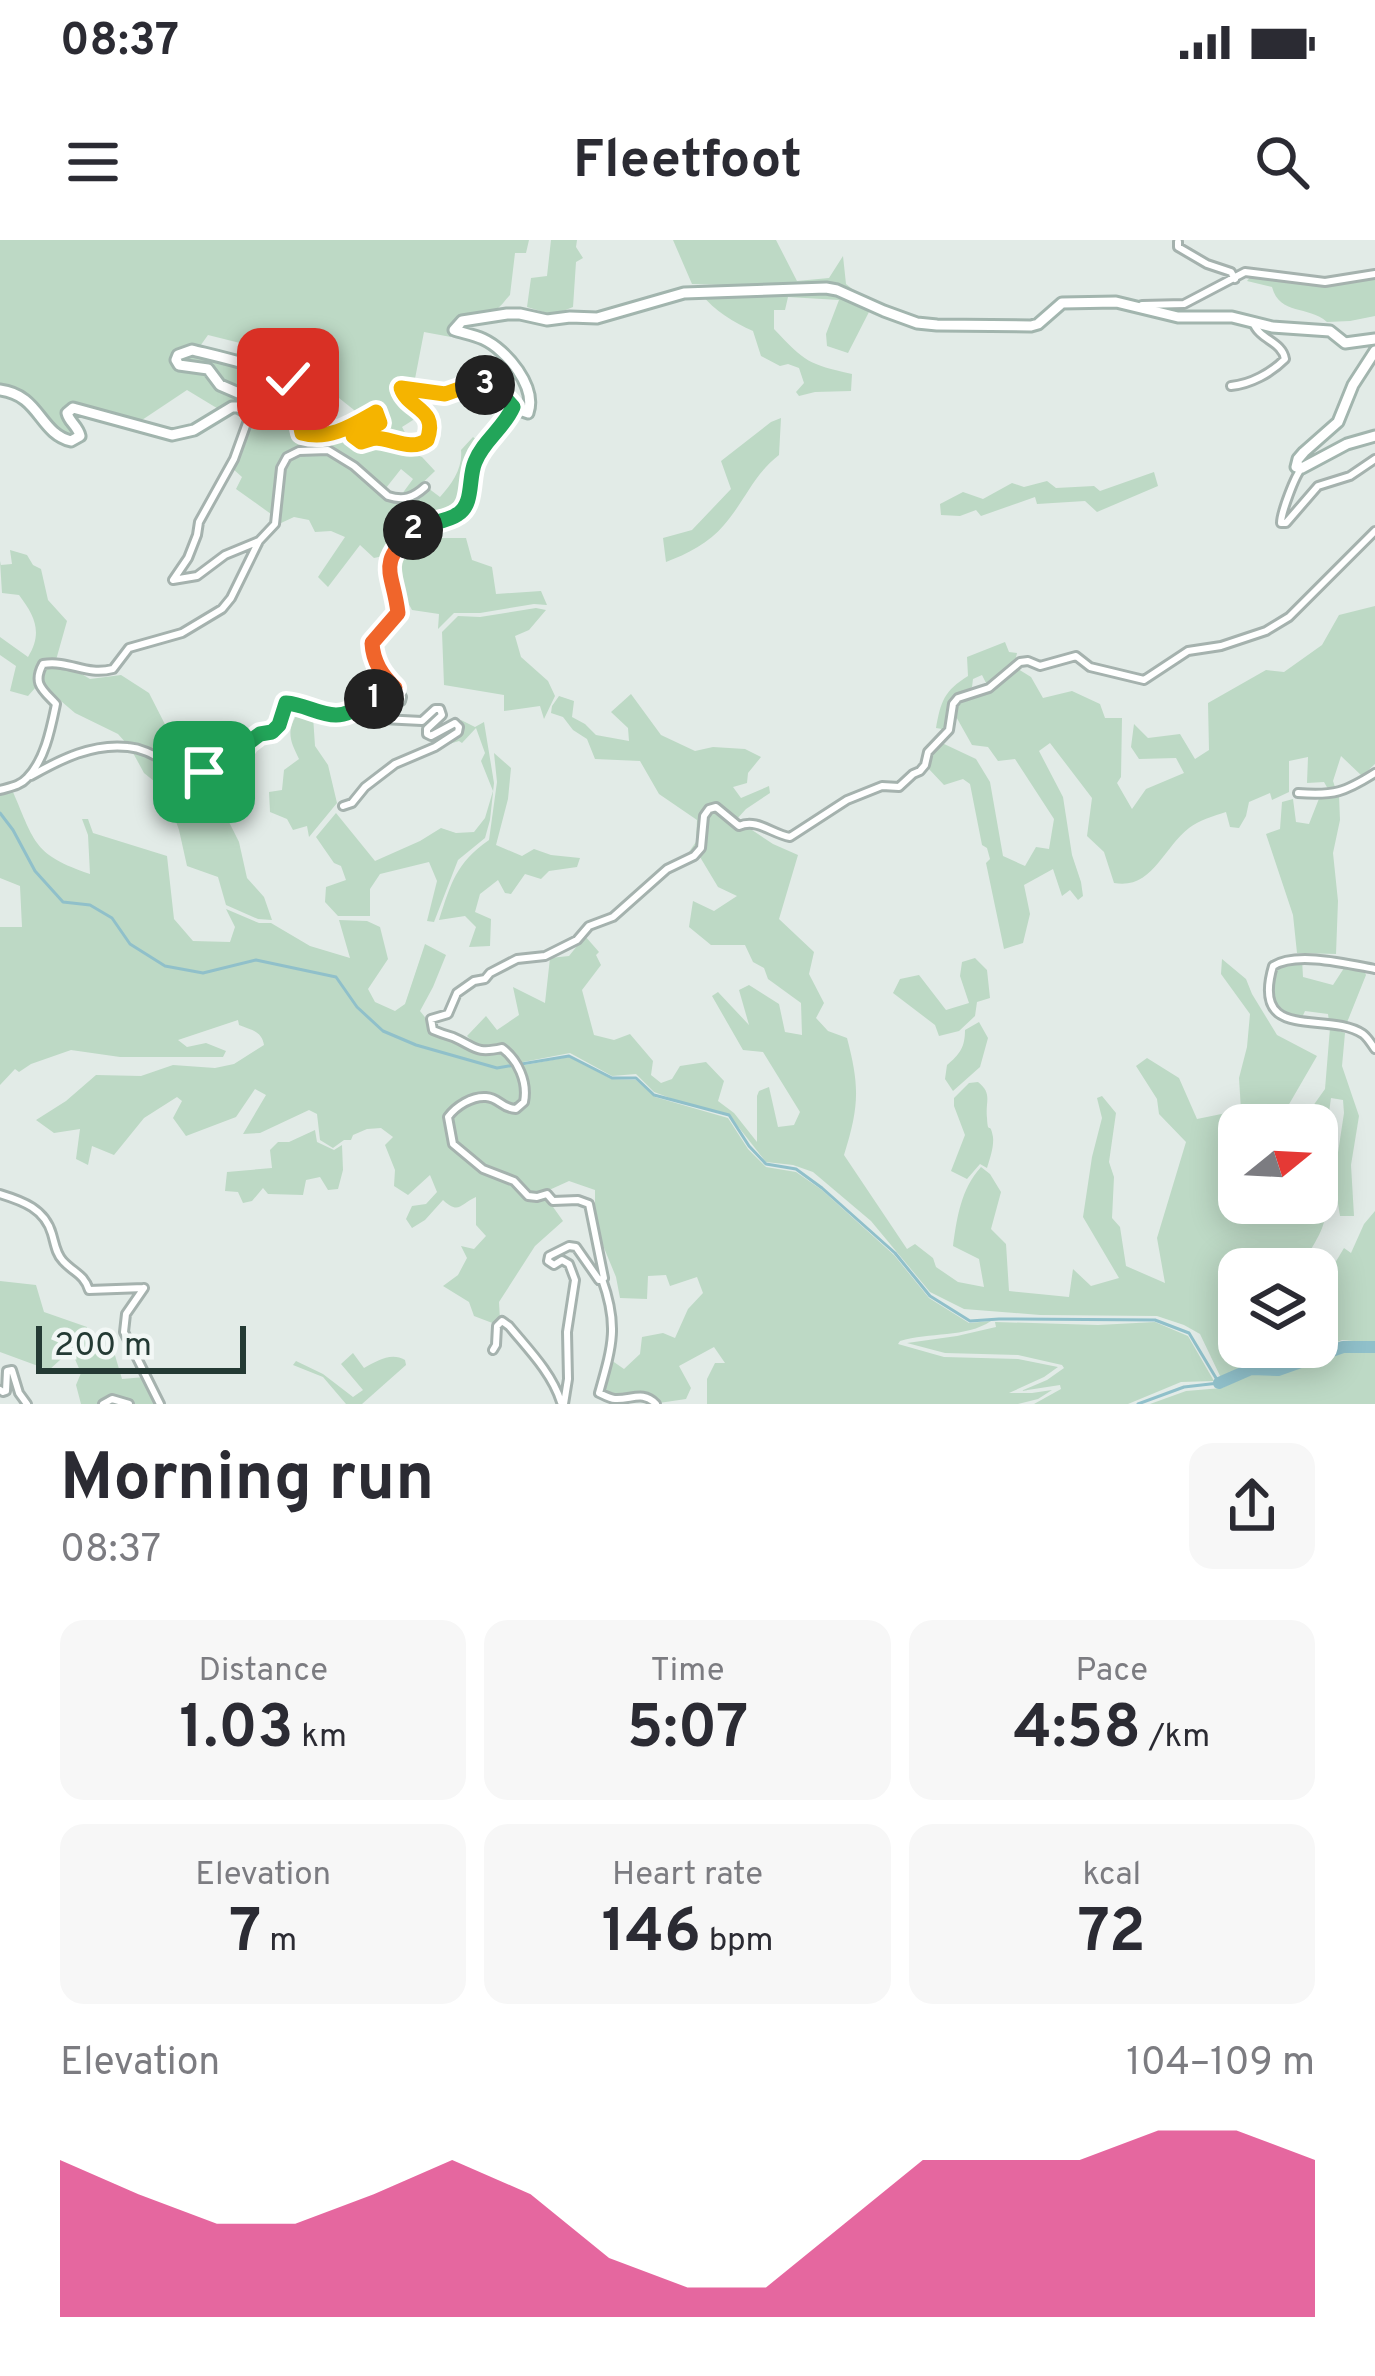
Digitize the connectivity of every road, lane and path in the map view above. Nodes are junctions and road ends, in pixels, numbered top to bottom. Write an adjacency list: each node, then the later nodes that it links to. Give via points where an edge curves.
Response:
1 (1178, 242): 3 (street)
2 (1375, 274): 3 (street, via 1325,282 1245,272)
3 (1234, 279): 4 (street, via 1184,304)
4 (1130, 305): 5 (main road); 10 (main road, via 1062,303 1031,326 937,326 837,290 761,290 684,292 597,318 462,321 454,330 494,345 523,381 530,409)
5 (1253, 322): 6 (main road, via 1330,331 1345,343); 8 (street, via 1285,358)
6 (1375, 339)
7 (1375, 351): 14 (main road, via 1338,422 1298,459)
8 (1231, 386)
9 (0, 390): 11 (main road, via 27,399 71,441 80,436 68,419 74,408 172,435 232,407)
10 (513, 407): 11 (main road, via 476,383 445,394 401,388 430,422 419,446 356,441 380,423 376,412 326,436 306,435 300,424 324,418 326,407 296,381 192,350 178,355 179,365 208,369 220,385 250,398); 18 (street, via 478,454 467,505 419,526 391,555 398,613 373,653)
11 (251, 412): 17 (street, via 173,580 197,576)
12 (1375, 436): 14 (main road)
13 (1375, 459): 14 (street, via 1318,486 1281,523)
14 (1302, 468)
15 (424, 487): 17 (street, via 397,499 340,455 299,451 281,468 275,524)
16 (1375, 531): 27 (street, via 1289,617 1188,651 1144,680 1076,656 1019,662 989,688 958,698 950,730 904,784 847,800 790,838 709,809 694,856 613,917 457,993 448,1014 431,1019 434,1030 480,1052 502,1048 527,1089 516,1108 484,1096 454,1108 453,1144 528,1196 589,1204)
17 (260, 541): 20 (street, via 231,598 209,619 129,648 113,669 43,664 37,681 56,704)
18 (395, 688): 20 (street, via 335,715 286,703 272,732 204,772 123,746 75,754); 23 (street, via 401,701 382,719 422,722 435,709 442,716 427,734 455,723 458,732 395,764)
19 (1375, 773): 22 (street, via 1343,791)
20 (28, 778): 21 (street)
21 (0, 790)
22 (1298, 793)
23 (343, 806)
24 (1375, 969): 25 (street, via 1282,960 1268,991 1274,1010 1291,1020 1360,1032)
25 (1375, 1049)
26 (0, 1194): 34 (street, via 44,1217 62,1261 89,1290 144,1288 124,1332)
27 (602, 1279): 30 (street, via 614,1324 599,1393); 35 (street, via 576,1247 549,1256 554,1265 569,1264 575,1280)
28 (493, 1350): 35 (street, via 502,1321)
29 (0, 1390): 31 (street, via 12,1370)
30 (655, 1403)
31 (27, 1404)
32 (103, 1404): 33 (street)
33 (130, 1404)
34 (160, 1404)
35 (563, 1404)

